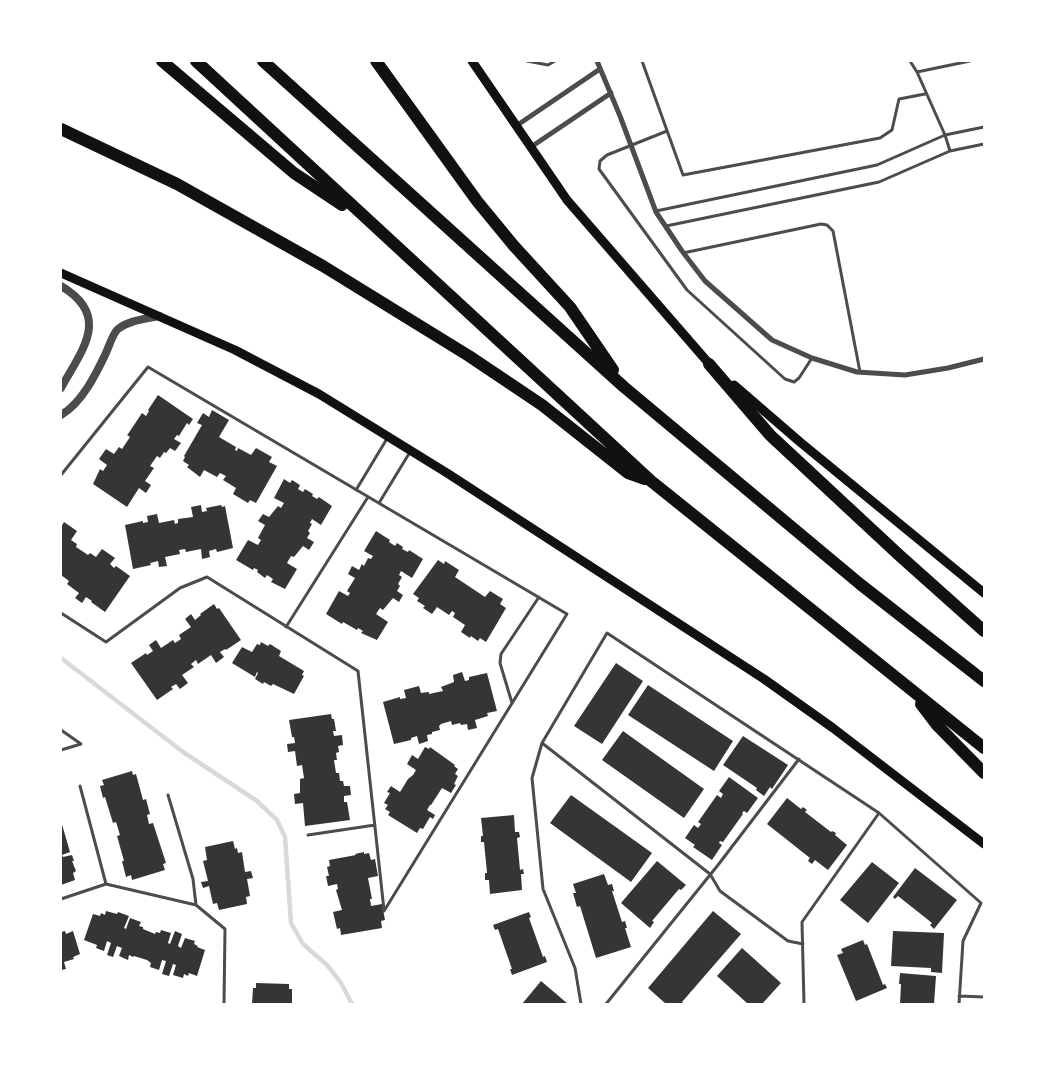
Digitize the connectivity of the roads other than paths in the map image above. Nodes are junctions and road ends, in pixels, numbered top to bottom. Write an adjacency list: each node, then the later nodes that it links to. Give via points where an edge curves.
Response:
1 (162, 61): 27 (highway, via 294,173)
2 (196, 61): 27 (highway)
3 (262, 61): 36 (highway)
4 (376, 61): 36 (highway, via 477,201 570,307)
5 (472, 61): 16 (main road)
6 (528, 61): 7 (lane, via 548,65)
7 (555, 61)
8 (597, 61): 12 (street)
9 (642, 61): 19 (lane)
10 (910, 61): 13 (lane)
11 (970, 61): 13 (lane)
12 (600, 69): 14 (street); 16 (street)
13 (917, 72): 15 (lane)
14 (611, 93): 22 (street); 23 (street)
15 (925, 94): 19 (lane, via 899,98 892,130 880,138 682,175); 20 (lane)
16 (516, 126): 23 (main road)
17 (984, 127): 20 (lane)
18 (61, 129): 42 (highway, via 177,184 323,266 469,356 542,406 628,473)
19 (667, 131): 22 (lane)
20 (945, 135): 24 (lane); 25 (lane, via 877,165)
21 (984, 144): 24 (lane)
22 (631, 146): 25 (street); 32 (lane, via 600,160 599,169 687,290 785,379 794,382)
23 (531, 147): 34 (main road, via 567,200)
24 (950, 152): 26 (lane, via 879,182)
25 (656, 212): 26 (street)
26 (666, 226): 28 (street)
27 (376, 228): 42 (highway)
28 (684, 253): 32 (street, via 705,281 772,340); 35 (lane, via 827,225 833,231)
29 (61, 272): 31 (main road)
30 (61, 286): 37 (street, via 83,303 91,326 88,340)
31 (159, 316): 38 (street, via 117,329 80,397); 39 (main road, via 235,350 319,394)
32 (812, 358): 35 (street)
33 (984, 359): 35 (street, via 905,375)
34 (709, 364): 46 (main road); 50 (highway, via 770,435)
35 (860, 372)
36 (624, 387): 51 (highway, via 838,565)
37 (61, 388)
38 (61, 415)
39 (388, 436): 40 (main road); 43 (lane)
40 (411, 451): 45 (lane); 65 (main road, via 764,679)
41 (61, 476): 43 (lane, via 148,367)
42 (651, 481): 52 (highway)
43 (356, 490): 44 (lane)
44 (368, 497): 45 (lane); 49 (lane)
45 (379, 503): 47 (lane)
46 (984, 593)
47 (539, 598): 53 (lane, via 501,654 500,663); 53 (lane, via 567,614)
48 (61, 613): 49 (lane, via 106,642 180,588 207,577)
49 (286, 626): 63 (lane, via 358,671)
50 (984, 631)
51 (984, 681)
52 (908, 689): 56 (highway); 59 (highway, via 937,725)
53 (512, 703): 63 (lane, via 384,911)
54 (61, 730): 57 (lane, via 81,744)
55 (542, 743): 58 (lane, via 607,633); 66 (lane); 74 (lane, via 532,778 543,889 575,968)
56 (984, 748)
57 (61, 750)
58 (799, 759): 62 (lane); 66 (lane)
59 (984, 773)
60 (80, 786): 67 (lane)
61 (168, 794): 69 (lane, via 193,879)
62 (879, 812): 70 (lane, via 802,922); 71 (lane, via 981,902 963,941)
63 (375, 825): 64 (lane)
64 (308, 835)
65 (984, 844)
66 (710, 874): 70 (lane, via 720,891 788,941); 75 (lane)
67 (106, 884): 68 (lane); 69 (lane)
68 (61, 899)
69 (196, 905): 73 (lane, via 226,929)
70 (803, 944): 76 (lane)
71 (959, 996): 72 (lane); 77 (lane)
72 (984, 997)
73 (224, 1004)
74 (580, 1004)
75 (606, 1004)
76 (804, 1004)
77 (959, 1004)

